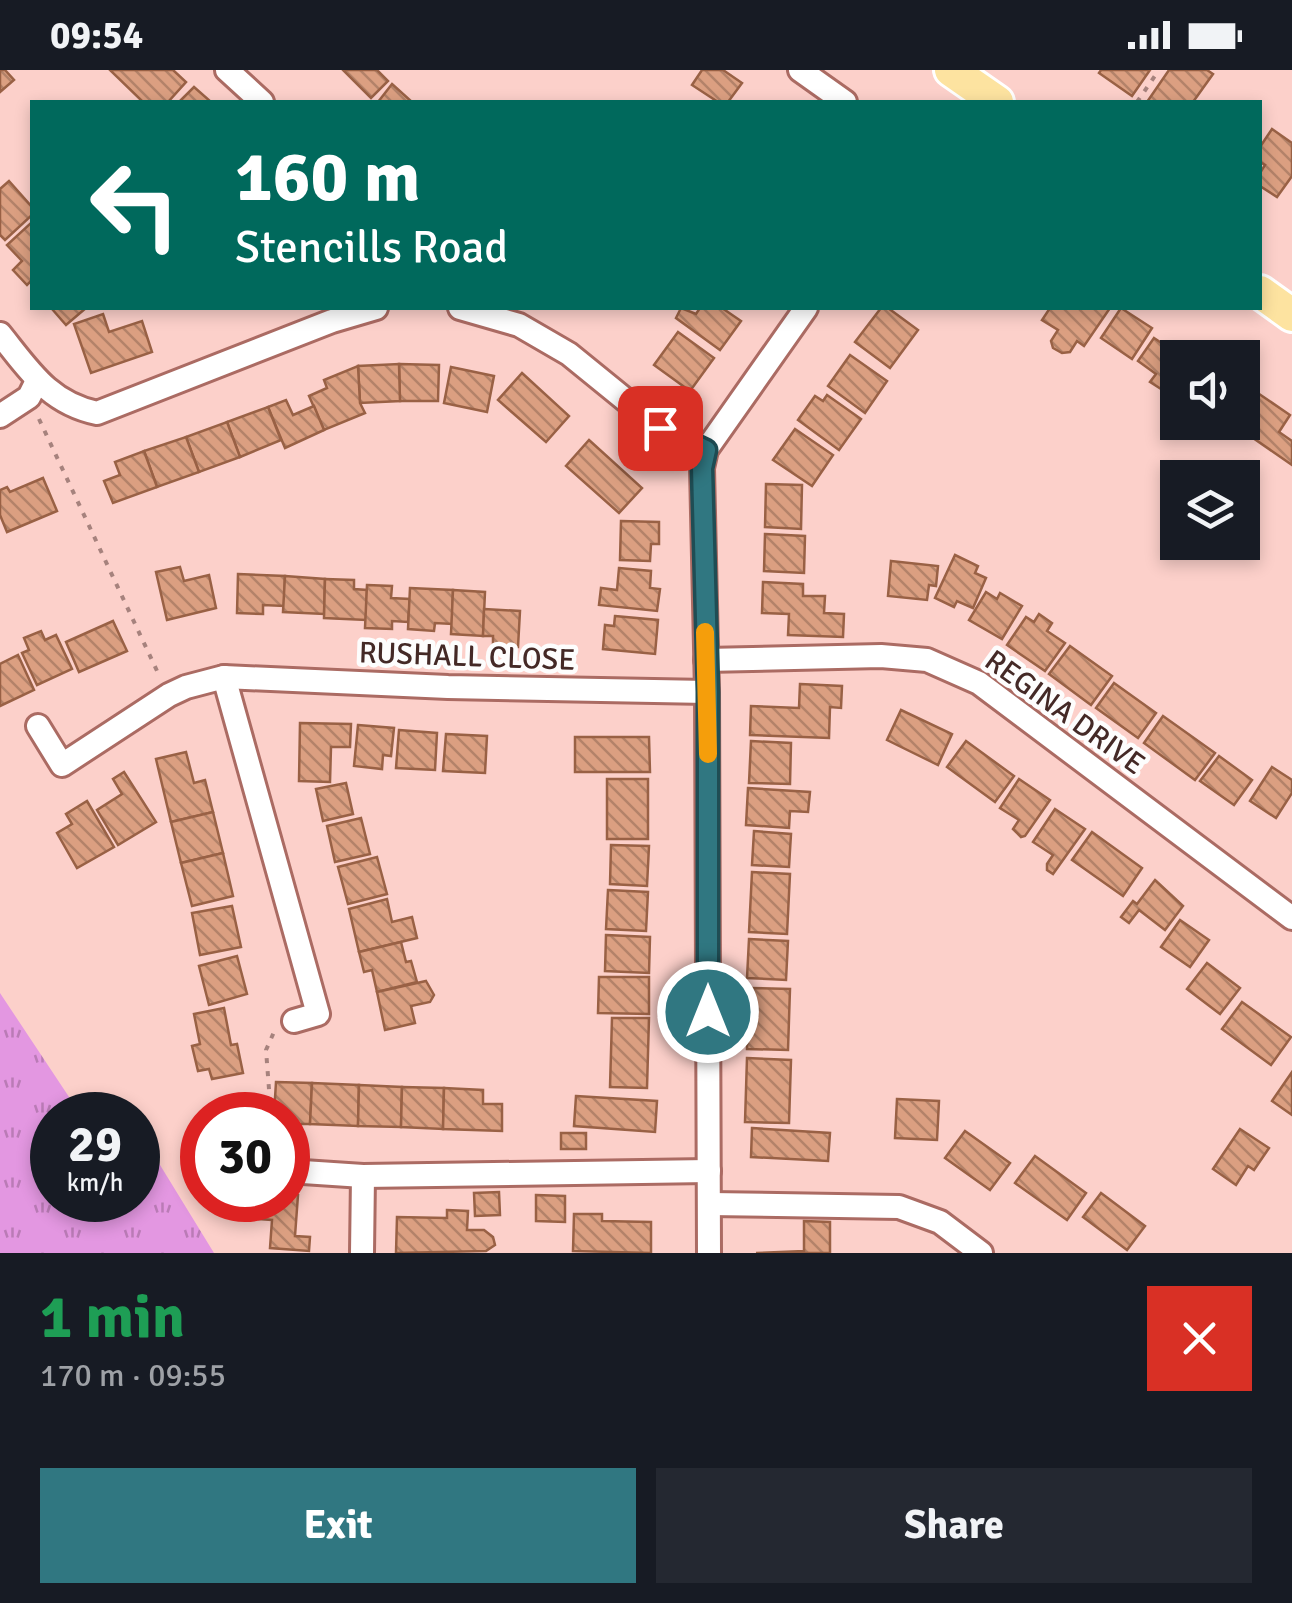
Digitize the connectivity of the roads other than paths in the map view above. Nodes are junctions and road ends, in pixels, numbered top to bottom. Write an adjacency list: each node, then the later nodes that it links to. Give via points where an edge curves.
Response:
1 (227, 70): 3 (street)
2 (800, 70): 4 (street)
3 (260, 100)
4 (842, 100)
5 (1262, 293): 9 (main road)
6 (369, 310): 11 (street, via 97,413)
7 (467, 310): 13 (street, via 519,325 570,354 660,428)
8 (805, 310): 13 (street)
9 (1292, 315)
10 (0, 334): 11 (street)
11 (33, 389): 12 (street)
12 (0, 416)
13 (706, 450): 14 (street)
14 (706, 660): 16 (street); 18 (street, REGINA DRIVE, via 881,656 953,670)
15 (224, 677): 16 (street, RUSHALL CLOSE); 17 (street, RUSHALL CLOSE, via 169,696 62,765); 19 (street, via 318,1014)
16 (708, 692): 21 (street)
17 (38, 726)
18 (1292, 918)
19 (294, 1021)
20 (310, 1172): 22 (street)
21 (708, 1172): 22 (street); 23 (street)
22 (363, 1176): 24 (street)
23 (710, 1204): 25 (street); 26 (street, via 899,1208 940,1222)
24 (362, 1253)
25 (709, 1253)
26 (981, 1253)

